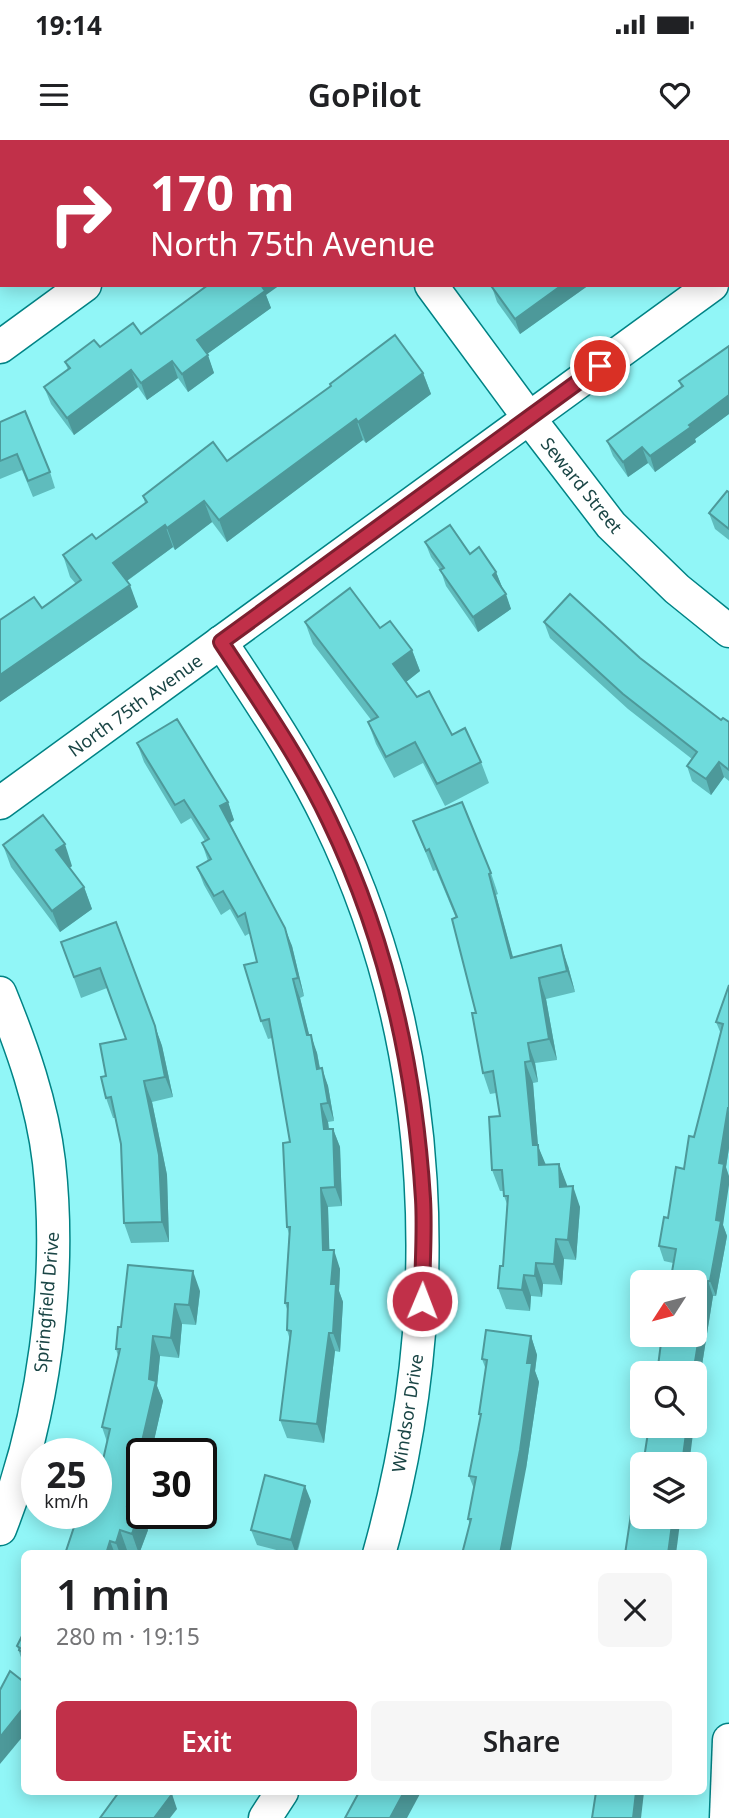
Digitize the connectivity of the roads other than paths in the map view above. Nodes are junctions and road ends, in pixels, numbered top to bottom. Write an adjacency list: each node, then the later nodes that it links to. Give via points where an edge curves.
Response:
1 (82, 287): 4 (street)
2 (433, 287): 5 (street, Seward Street)
3 (709, 287): 5 (street, North 75th Avenue)
4 (0, 347)
5 (529, 418): 6 (street, Seward Street, via 619,533); 7 (street, North 75th Avenue)
6 (729, 631)
7 (221, 642): 8 (street, North 75th Avenue); 11 (street, Windsor Drive, via 289,744 334,833 366,910 396,1008 415,1104 424,1202 422,1301 411,1404)
8 (0, 803)
9 (0, 993): 10 (street, Springfield Drive, via 36,1097 48,1160 53,1225 42,1369 26,1448)
10 (0, 1529)
11 (380, 1550)
12 (729, 1740): 15 (street)
13 (280, 1795): 14 (street)
14 (265, 1818)
15 (726, 1818)

